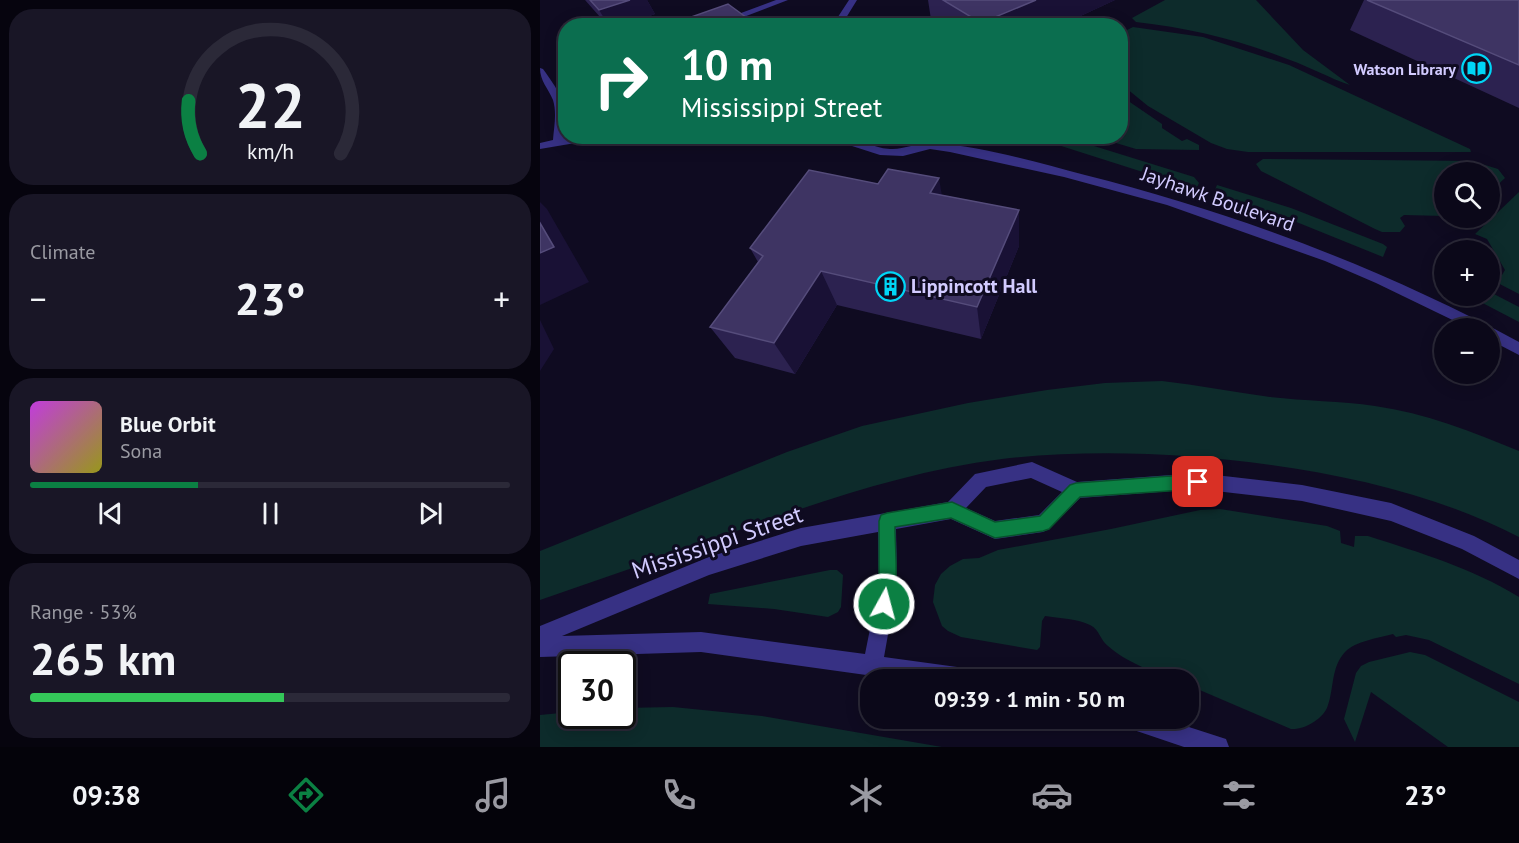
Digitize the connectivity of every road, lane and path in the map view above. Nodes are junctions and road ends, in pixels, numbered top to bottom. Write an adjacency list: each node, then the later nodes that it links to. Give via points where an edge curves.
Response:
1 (784, 0): 3 (street)
2 (853, 0): 4 (street)
3 (733, 18)
4 (841, 18)
5 (540, 71): 6 (street)
6 (558, 96)
7 (558, 142): 9 (street)
8 (853, 144): 10 (street, Jayhawk Boulevard, via 900,152)
9 (540, 146)
10 (930, 146): 11 (street, Jayhawk Boulevard, via 1061,172 1196,210 1365,273)
11 (1460, 318)
12 (1500, 339): 13 (street)
13 (1519, 349)
14 (1076, 490): 15 (street, via 1032,471 981,480); 15 (street, via 1043,523 995,530); 17 (street, via 1198,482 1302,493 1391,512 1468,542)
15 (952, 510): 16 (street, Mississippi Street)
16 (887, 521): 18 (street, Mississippi Street, via 801,537 709,566); 20 (street, via 888,584)
17 (1519, 570)
18 (540, 636)
19 (540, 648): 20 (street, via 701,642)
20 (873, 664): 21 (street)
21 (906, 669)
22 (1161, 729): 23 (street)
23 (1218, 747)

